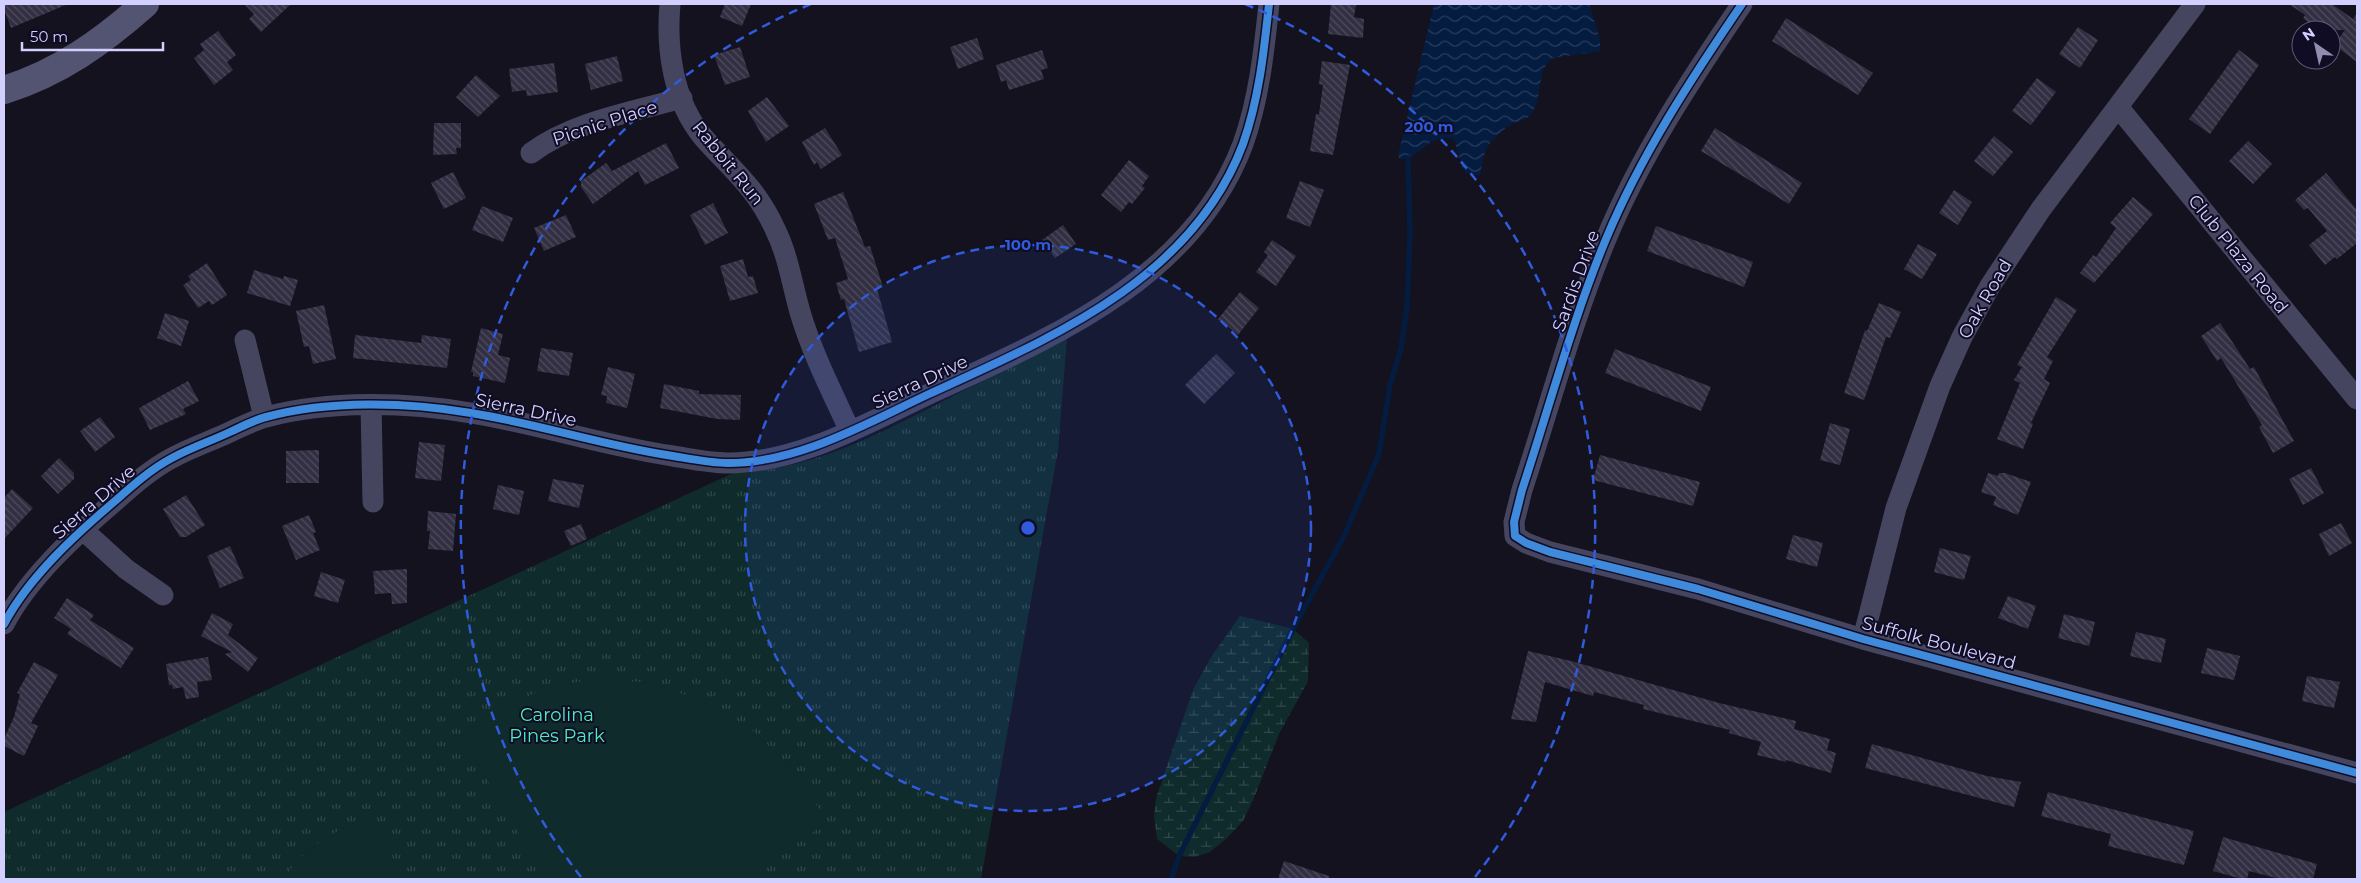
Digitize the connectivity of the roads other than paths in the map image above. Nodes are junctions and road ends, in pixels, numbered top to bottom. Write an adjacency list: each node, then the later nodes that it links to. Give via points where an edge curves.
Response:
1 (145, 4): 6 (street, via 90,50 23,84)
2 (670, 4): 7 (street, Rabbit Run, via 668,29 672,68)
3 (1269, 4): 14 (street, Sierra Drive, via 1252,113 1242,144 1228,178 1175,248 1123,293 1047,340)
4 (1742, 4): 17 (street, Sardis Drive, via 1674,106 1606,238 1522,490 1514,522)
5 (2195, 4): 8 (street, Oak Road)
6 (4, 90)
7 (682, 98): 9 (street, Picnic Place, via 571,130 548,140); 14 (street, Rabbit Run, via 702,136 750,186 766,211 786,255 801,313 821,369)
8 (2119, 108): 11 (street, Club Plaza Road); 20 (street, Oak Road, via 2041,209 1990,286 1962,338 1940,386 1896,508)
9 (531, 153)
10 (245, 340): 13 (street)
11 (2357, 400)
12 (371, 405): 13 (street, Sierra Drive, via 319,408); 14 (street, Sierra Drive, via 434,407 475,413 637,450 729,463 759,460 804,449); 15 (street)
13 (264, 417): 16 (street, Sierra Drive, via 171,458)
14 (850, 431)
15 (373, 502)
16 (82, 529): 18 (street, via 126,570); 19 (street, Sierra Drive, via 50,563)
17 (1515, 536): 20 (street, Suffolk Boulevard, via 1550,552 1698,589)
18 (163, 596)
19 (4, 624)
20 (1863, 638): 21 (street, Suffolk Boulevard)
21 (2357, 773)

